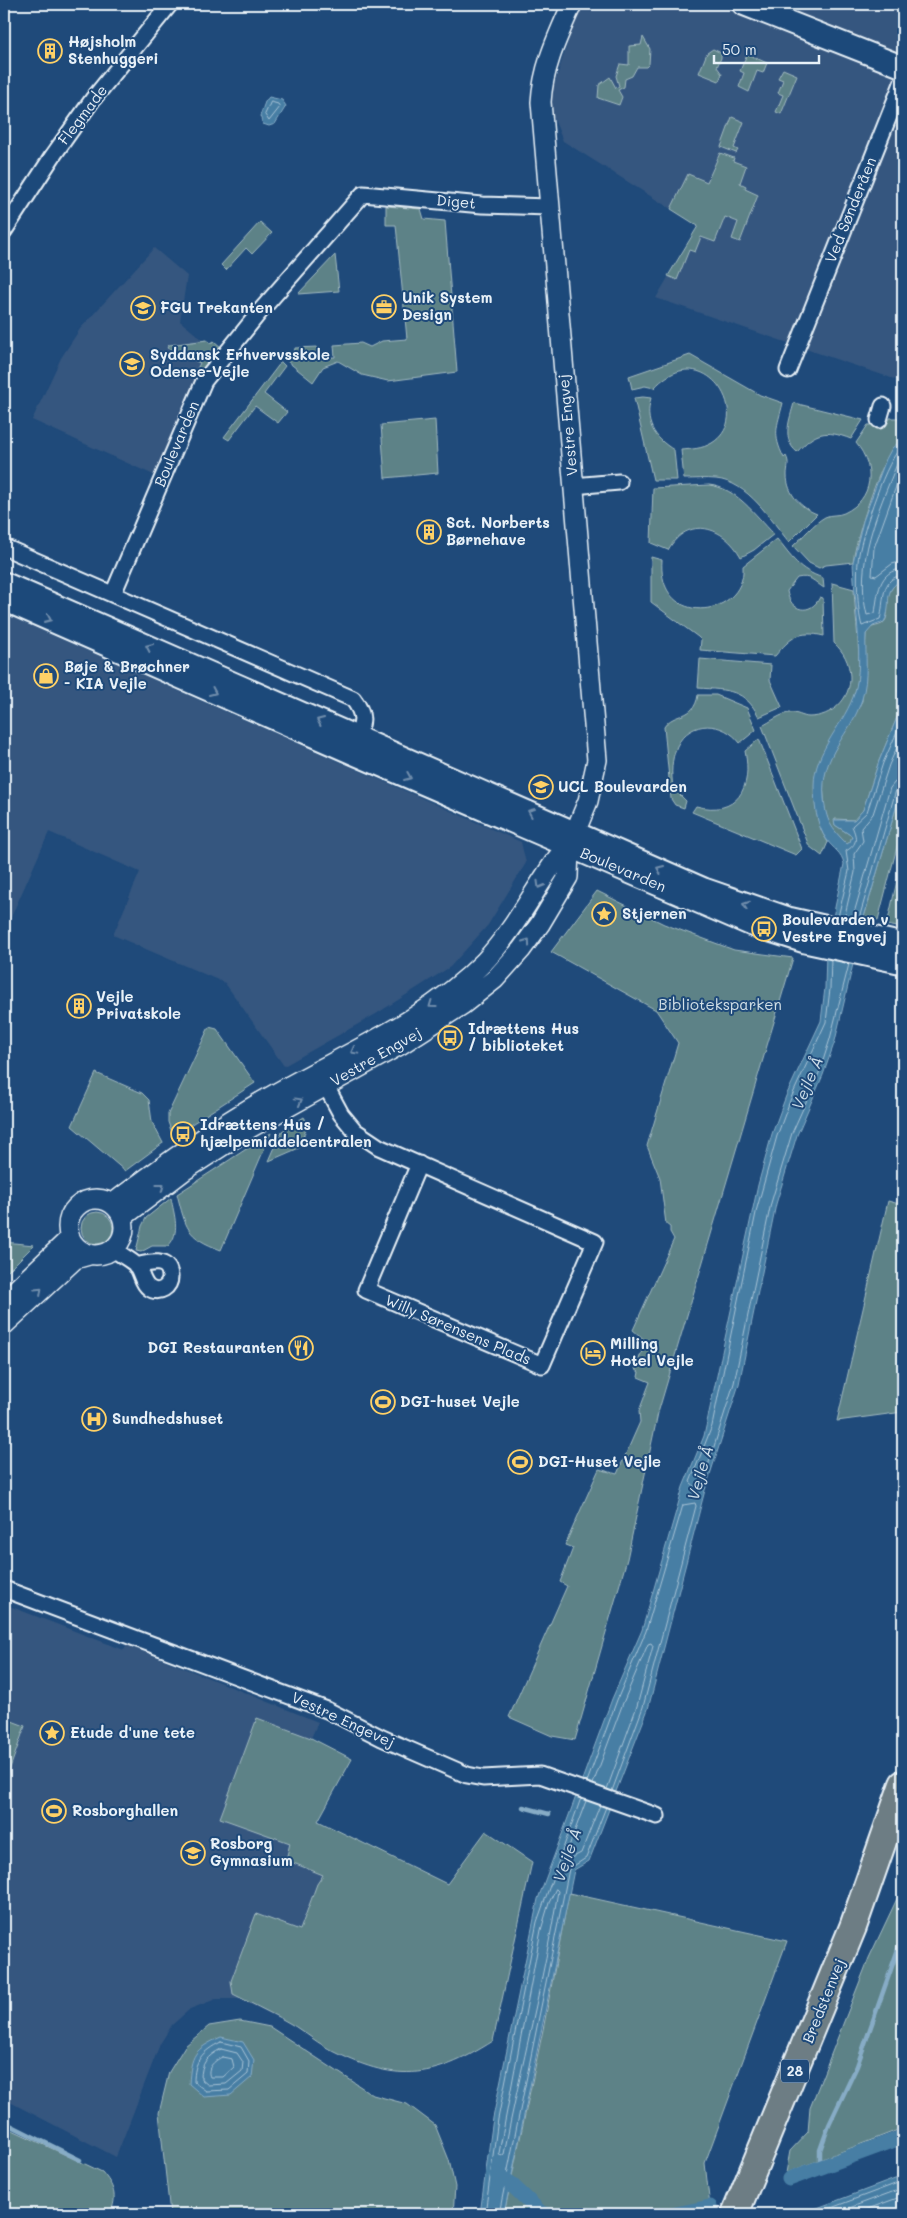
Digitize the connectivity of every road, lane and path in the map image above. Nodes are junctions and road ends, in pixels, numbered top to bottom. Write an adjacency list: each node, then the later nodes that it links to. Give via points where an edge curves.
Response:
1 (170, 4): 8 (street, Flegmade, via 52,156)
2 (572, 4): 7 (street, Vestre Engvej, via 547,60 542,84)
3 (743, 4): 4 (main road)
4 (903, 67)
5 (903, 81): 9 (street, Ved Sønderåen)
6 (363, 194): 7 (street, Diget, via 482,205); 14 (street, Boulevarden, via 262,308 204,381)
7 (549, 207): 11 (street, Vestre Engvej)
8 (4, 231)
9 (788, 370)
10 (619, 482): 11 (street)
11 (573, 486): 17 (street, Vestre Engvej, via 596,760 591,791)
12 (4, 548): 14 (street)
13 (4, 583): 16 (main road, Boulevarden, one-way to 13)
14 (113, 594): 16 (street, via 353,699 364,719)
15 (4, 600): 16 (main road, Boulevarden, one-way to 16)
16 (354, 745): 17 (main road, Boulevarden)
17 (573, 839): 19 (main road, Boulevarden, via 752,924 790,938 822,935); 21 (street, Vestre Engvej, via 506,936 482,963 418,1014)
18 (903, 944): 19 (main road, Boulevarden)
19 (868, 946): 20 (main road, Boulevarden)
20 (903, 963)
21 (322, 1079): 22 (street, Willy Sørensens Plads, via 355,1132 379,1147); 23 (street, Vestre Engvej, via 165,1184)
22 (419, 1164): 22 (street, Willy Sørensens Plads, via 595,1242 542,1365 366,1290)
23 (117, 1210): 24 (street, via 98,1199 83,1202 77,1206 68,1224); 25 (street, via 124,1231)
24 (70, 1238): 26 (street, via 77,1248); 28 (street)
25 (114, 1249): 26 (street, via 102,1255); 27 (street)
26 (89, 1255): 29 (street, one-way to 26, via 75,1259)
27 (136, 1266)
28 (4, 1301)
29 (4, 1325)
30 (4, 1589): 32 (street, Vestre Engevej, via 327,1710 467,1775 483,1778 540,1775)
31 (903, 1784): 33 (highway, Bredstenvej / 28, via 853,1927)
32 (658, 1816)
33 (735, 2214)

